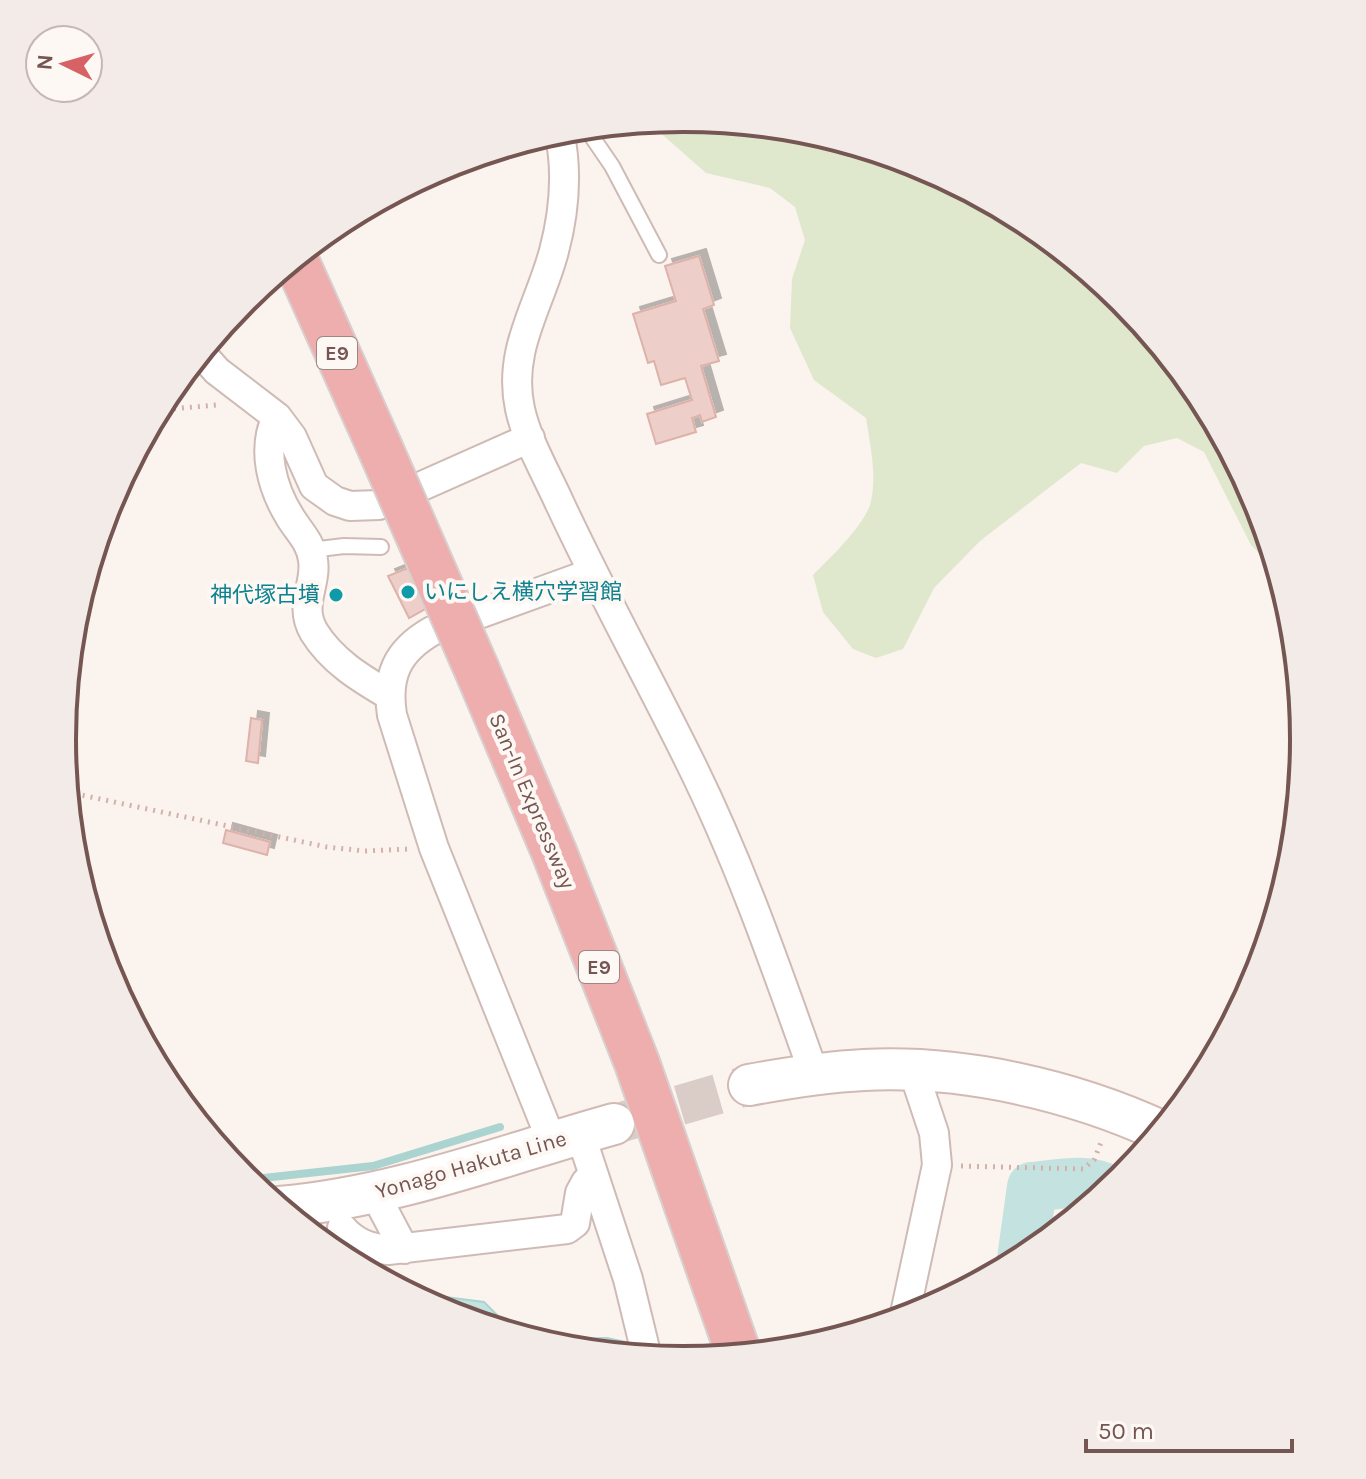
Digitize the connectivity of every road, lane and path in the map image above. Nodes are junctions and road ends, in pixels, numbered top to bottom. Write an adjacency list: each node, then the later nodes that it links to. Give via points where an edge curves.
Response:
1 (594, 140): 3 (lane)
2 (561, 145): 9 (street, via 565,171 554,252 518,353 520,410)
3 (659, 255)
4 (300, 269): 29 (highway, San-In Expressway / E9, bridge, via 554,852 637,1063)
5 (208, 361): 6 (street)
6 (251, 398): 7 (path); 8 (street)
7 (174, 409)
8 (277, 417): 9 (street, via 314,486 350,506 379,505); 11 (street, via 270,431 271,468 277,491)
9 (530, 438): 12 (street)
10 (381, 547): 11 (lane)
11 (311, 550): 13 (street, via 314,571 306,599 312,629 336,660)
12 (592, 573): 13 (street, via 416,640 393,671); 17 (street, via 689,759 758,915)
13 (389, 695): 15 (street)
14 (79, 794): 15 (path, via 327,847)
15 (434, 848): 21 (street)
16 (913, 1070): 17 (main road); 19 (main road, via 1022,1083); 22 (street, via 934,1133)
17 (814, 1074): 18 (main road)
18 (749, 1085)
19 (1114, 1109): 20 (main road); 22 (path, via 1094,1160 1083,1169)
20 (1151, 1126)
21 (582, 1133): 23 (street); 24 (main road, Yonago Hakuta Line)
22 (937, 1165): 28 (street)
23 (594, 1178): 27 (street, via 583,1187 572,1227); 30 (street)
24 (375, 1194): 25 (main road, Yonago Hakuta Line); 27 (street)
25 (294, 1205)
26 (342, 1228): 27 (street, via 364,1246)
27 (404, 1249)
28 (907, 1303)
29 (735, 1344)
30 (644, 1345)

